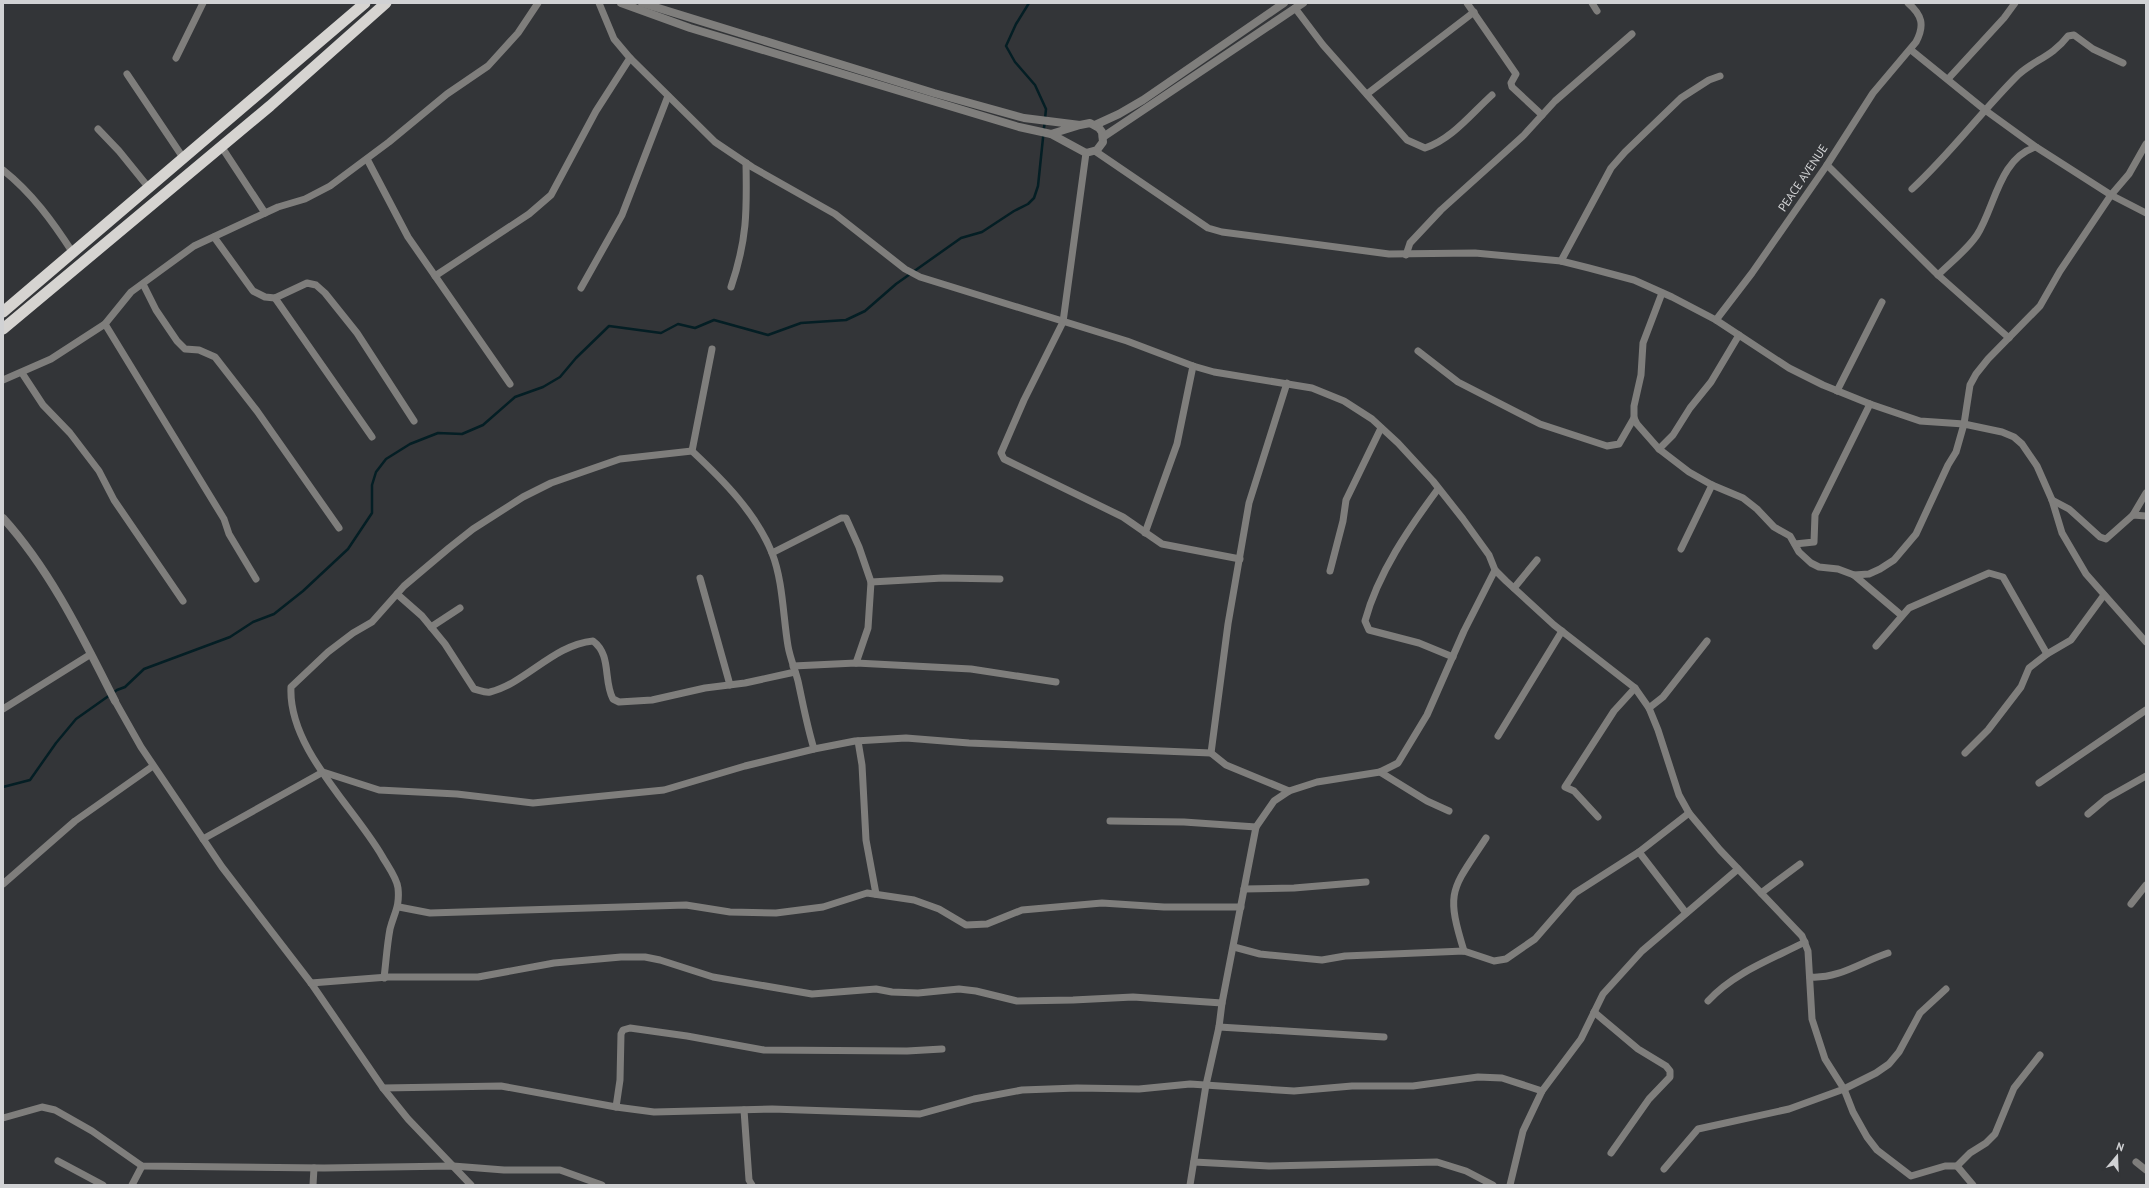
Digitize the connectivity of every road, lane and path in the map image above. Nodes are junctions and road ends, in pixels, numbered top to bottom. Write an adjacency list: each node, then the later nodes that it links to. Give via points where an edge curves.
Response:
1 (203, 3): 19 (street)
2 (365, 3): 40 (highway)
3 (386, 3): 36 (highway)
4 (538, 3): 41 (street, via 518,33 488,66 447,94)
5 (600, 3): 20 (street, via 614,39)
6 (621, 3): 33 (street, via 690,28 1019,127)
7 (642, 3): 30 (street, via 934,93 1024,118)
8 (1284, 3): 31 (street, via 1143,100)
9 (1303, 3): 14 (street)
10 (1467, 3): 16 (street)
11 (1592, 3): 15 (street)
12 (1908, 3): 18 (street, PEACE AVENUE, via 1918,11 1922,26)
13 (2015, 3): 24 (street)
14 (1295, 8): 25 (street, via 1323,45); 34 (street)
15 (1597, 10)
16 (1474, 12): 25 (street); 29 (street, via 1516,74 1511,83 1512,87)
17 (1632, 34): 29 (street)
18 (1911, 50): 24 (street); 43 (street, PEACE AVENUE, via 1872,93)
19 (176, 58)
20 (630, 58): 27 (street); 55 (street, via 596,111 551,194 529,214)
21 (2123, 63): 28 (street, via 2071,35 2058,49 2020,74)
22 (127, 74): 40 (street)
23 (1720, 76): 53 (street, via 1681,98 1625,152 1612,168)
24 (1948, 79): 28 (street)
25 (1367, 94): 26 (street, via 1407,140 1425,148 1458,127)
26 (1492, 95)
27 (668, 96): 42 (street, via 715,142); 58 (street, via 622,215)
28 (1985, 110): 37 (street); 46 (street, via 1940,162)
29 (1542, 115): 52 (street, via 1524,135 1441,210 1410,243)
30 (1080, 125): 31 (street); 33 (street)
31 (1095, 125): 34 (street)
32 (98, 129): 45 (street)
33 (1047, 133): 39 (street)
34 (1103, 137): 38 (street, via 1101,147)
35 (2146, 144): 47 (street, via 2129,174)
36 (221, 146): 48 (street); 66 (highway)
37 (2036, 147): 47 (street); 54 (street, via 2026,150 2016,160 2005,175 1976,236)
38 (1095, 151): 39 (street); 52 (street, via 1208,228 1237,234)
39 (1086, 153): 64 (street)
40 (184, 159): 45 (highway)
41 (367, 159): 48 (street, via 330,186 305,199); 55 (street, via 408,237)
42 (746, 163): 57 (street, via 745,232); 64 (street, via 834,214 904,269 920,278)
43 (1828, 164): 54 (street); 63 (street, PEACE AVENUE)
44 (3, 170): 51 (street, via 23,186 42,208)
45 (149, 188): 51 (highway)
46 (1912, 189)
47 (2111, 195): 49 (street); 68 (street, via 2060,271 2040,306)
48 (265, 213): 50 (street)
49 (2146, 213)
50 (214, 237): 56 (street, via 194,246); 60 (street, via 253,291 265,297)
51 (73, 253): 62 (highway)
52 (1406, 255): 53 (street, via 1475,253)
53 (1561, 262): 59 (street, via 1634,280)
54 (1938, 275): 68 (street)
55 (435, 276): 75 (street)
56 (143, 284): 65 (street, via 131,292); 92 (street, via 156,310 177,341 185,349 199,350 215,357 257,411)
57 (731, 287)
58 (581, 288)
59 (1662, 293): 63 (street); 78 (street, via 1642,343 1641,375)
60 (275, 298): 79 (street, via 307,283 316,285 357,333); 82 (street)
61 (1882, 302): 76 (street)
62 (3, 312)
63 (1716, 320): 67 (street)
64 (1063, 322): 71 (street); 93 (street, via 1001,453 1004,458 1048,482 1123,516)
65 (105, 324): 72 (street, via 51,359); 103 (street, via 224,519 229,534)
66 (3, 329)
67 (1739, 335): 76 (street, via 1790,368); 83 (street, via 1711,382 1673,435)
68 (2009, 338): 80 (street, via 1976,374 1970,385)
69 (712, 349): 84 (street)
70 (1418, 351): 78 (street, via 1458,382 1540,424 1607,446 1619,444)
71 (1193, 366): 74 (street, via 1214,372); 93 (street, via 1177,444)
72 (22, 373): 73 (street); 109 (street, via 43,405 70,433 98,472 114,500)
73 (3, 380)
74 (1287, 383): 81 (street, via 1312,388 1344,401); 97 (street, via 1249,503)
75 (510, 384)
76 (1838, 391): 77 (street)
77 (1870, 404): 80 (street, via 1920,421); 94 (street, via 1815,515 1814,542)
78 (1634, 418): 83 (street)
79 (414, 421)
80 (1964, 424): 88 (street, via 2014,437 2037,466); 101 (street, via 1956,452 1916,534 1894,560 1869,574)
81 (1381, 428): 86 (street); 100 (street, via 1346,500)
82 (372, 437)
83 (1659, 449): 85 (street, via 1689,472)
84 (692, 451): 96 (street, via 720,478 753,518); 107 (street, via 620,460 551,483 523,497 473,529)
85 (1712, 485): 94 (street, via 1743,498 1774,527 1790,536); 95 (street)
86 (1438, 488): 99 (street, via 1489,555); 119 (street, via 1395,553 1365,621 1369,630 1419,643)
87 (2146, 493): 89 (street)
88 (2052, 500): 89 (street, via 2069,509 2100,537 2106,539); 108 (street, via 2062,534 2086,574)
89 (2133, 516): 90 (street)
90 (2146, 516)
91 (3, 518): 117 (street, via 32,553)
92 (339, 528)
93 (1145, 533): 97 (street, via 1162,544)
94 (1795, 544): 101 (street, via 1799,552 1811,563)
95 (1681, 550)
96 (772, 553): 105 (street, via 841,518 846,518); 121 (street)
97 (1240, 559): 132 (street, via 1228,624)
98 (1537, 560): 106 (street)
99 (1496, 570): 106 (street); 119 (street)
100 (1330, 571)
101 (1854, 574): 111 (street)
102 (700, 578): 123 (street)
103 (256, 579)
104 (1000, 579): 105 (street, via 943,578)
105 (870, 582): 120 (street, via 868,628)
106 (1514, 588): 113 (street)
107 (397, 594): 112 (street); 135 (street, via 372,622 328,652 291,687 298,731)
108 (2104, 595): 115 (street); 118 (street, via 2071,640)
109 (183, 601)
110 (460, 608): 112 (street)
111 (1901, 615): 116 (street); 118 (street, via 1909,608 1984,575 1996,574 2003,577)
112 (431, 627): 123 (street, via 474,689 488,692 507,684 578,643 593,641 600,646 607,666 609,691 613,699 619,702 652,700)
113 (1562, 631): 124 (street); 129 (street)
114 (1707, 642): 126 (street, via 1663,698)
115 (2146, 642)
116 (1876, 646)
117 (92, 654): 125 (street); 127 (street)
118 (2047, 654): 133 (street, via 2029,668 2021,687 1988,730)
119 (1452, 657): 136 (street, via 1427,715 1398,763)
120 (856, 663): 121 (street); 122 (street, via 970,669)
121 (794, 669): 123 (street); 131 (street)
122 (1056, 682)
123 (730, 684)
124 (1635, 688): 126 (street); 143 (street, via 1614,711 1565,787 1574,791)
125 (116, 702): 134 (street)
126 (1649, 708): 141 (street, via 1679,795)
127 (3, 709)
128 (2146, 710): 138 (street)
129 (1498, 736)
130 (858, 741): 131 (street); 132 (street, via 906,738); 156 (street, via 862,765 866,840)
131 (814, 749): 135 (street, via 664,790 533,803 457,794 379,790)
132 (1211, 753): 139 (street, via 1226,765)
133 (1965, 753)
134 (153, 766): 147 (street); 152 (street, via 75,821)
135 (323, 772): 147 (street); 158 (street, via 386,863 398,886)
136 (1380, 772): 139 (street, via 1318,782); 140 (street, via 1427,801)
137 (2146, 776): 142 (street, via 2107,798)
138 (2039, 783)
139 (1289, 791): 145 (street, via 1274,801)
140 (1449, 811)
141 (1690, 813): 148 (street); 150 (street)
142 (2088, 814)
143 (1598, 817)
144 (1110, 821): 145 (street, via 1184,822)
145 (1256, 827): 154 (street)
146 (1486, 838): 163 (street, via 1453,893 1454,921)
147 (203, 839): 167 (street)
148 (1639, 852): 160 (street); 163 (street, via 1575,894 1535,939 1506,959 1494,961)
149 (1800, 864): 155 (street)
150 (1738, 869): 155 (street); 160 (street)
151 (1366, 882): 154 (street)
152 (3, 884)
153 (2146, 885): 157 (street)
154 (1244, 889): 159 (street)
155 (1760, 893): 161 (street)
156 (876, 894): 158 (street, via 867,894 823,907 776,913 730,912 686,905 430,913); 159 (street, via 914,900 939,909 966,925 987,924 1022,910 1102,903 1164,907)
157 (2131, 904)
158 (399, 907): 166 (street, via 391,928)
159 (1241, 907): 162 (street)
160 (1686, 913): 171 (street, via 1621,973 1603,994)
161 (1805, 942): 165 (street); 169 (street, via 1739,975 1715,992)
162 (1234, 947): 163 (street, via 1260,954 1322,960 1345,956); 170 (street)
163 (1464, 951)
164 (1888, 953): 165 (street, via 1836,975)
165 (1810, 977): 178 (street, via 1812,1019 1825,1059)
166 (384, 978): 167 (street); 170 (street, via 478,977 554,964 644,957 713,978 812,994 876,989 918,993 959,989 1017,1000 1133,997)
167 (311, 983): 177 (street)
168 (1946, 989): 178 (street, via 1920,1013 1890,1064)
169 (1708, 1001)
170 (1222, 1003): 172 (street)
171 (1594, 1012): 179 (street, via 1581,1039); 183 (street, via 1624,1038 1670,1071 1670,1077 1649,1099)
172 (1219, 1027): 173 (street); 176 (street)
173 (1384, 1037)
174 (942, 1049): 180 (street, via 764,1050 630,1028 623,1030 621,1034 620,1080)
175 (2040, 1055): 189 (street, via 2014,1088 1995,1134)
176 (1206, 1085): 179 (street, via 1294,1092 1352,1086 1413,1086 1478,1077 1502,1078); 181 (street, via 1139,1089 1022,1090 920,1114); 185 (street)
177 (383, 1088): 180 (street, via 501,1086); 188 (street, via 408,1119)
178 (1844, 1089): 189 (street, via 1853,1112 1877,1150 1906,1174 1916,1176 1945,1166); 191 (street, via 1789,1109 1698,1129)
179 (1542, 1091): 201 (street, via 1523,1132)
180 (616, 1107): 181 (street, via 654,1112)
181 (744, 1110): 198 (street, via 749,1180)
182 (3, 1118): 187 (street, via 42,1108 55,1110 92,1131)
183 (1611, 1154)
184 (58, 1161): 193 (street)
185 (1194, 1162): 199 (street); 200 (street, via 1269,1166 1437,1162 1466,1171)
186 (2136, 1162): 192 (street)
187 (142, 1166): 190 (street); 194 (street)
188 (453, 1166): 190 (street); 196 (street); 197 (street, via 504,1170 560,1170)
189 (1957, 1166): 202 (street)
190 (314, 1168): 195 (street)
191 (1664, 1169)
192 (2146, 1170)
193 (103, 1185)
194 (132, 1185)
195 (313, 1185)
196 (471, 1185)
197 (602, 1185)
198 (752, 1185)
199 (1190, 1185)
200 (1493, 1185)
201 (1510, 1185)
202 (1973, 1185)

